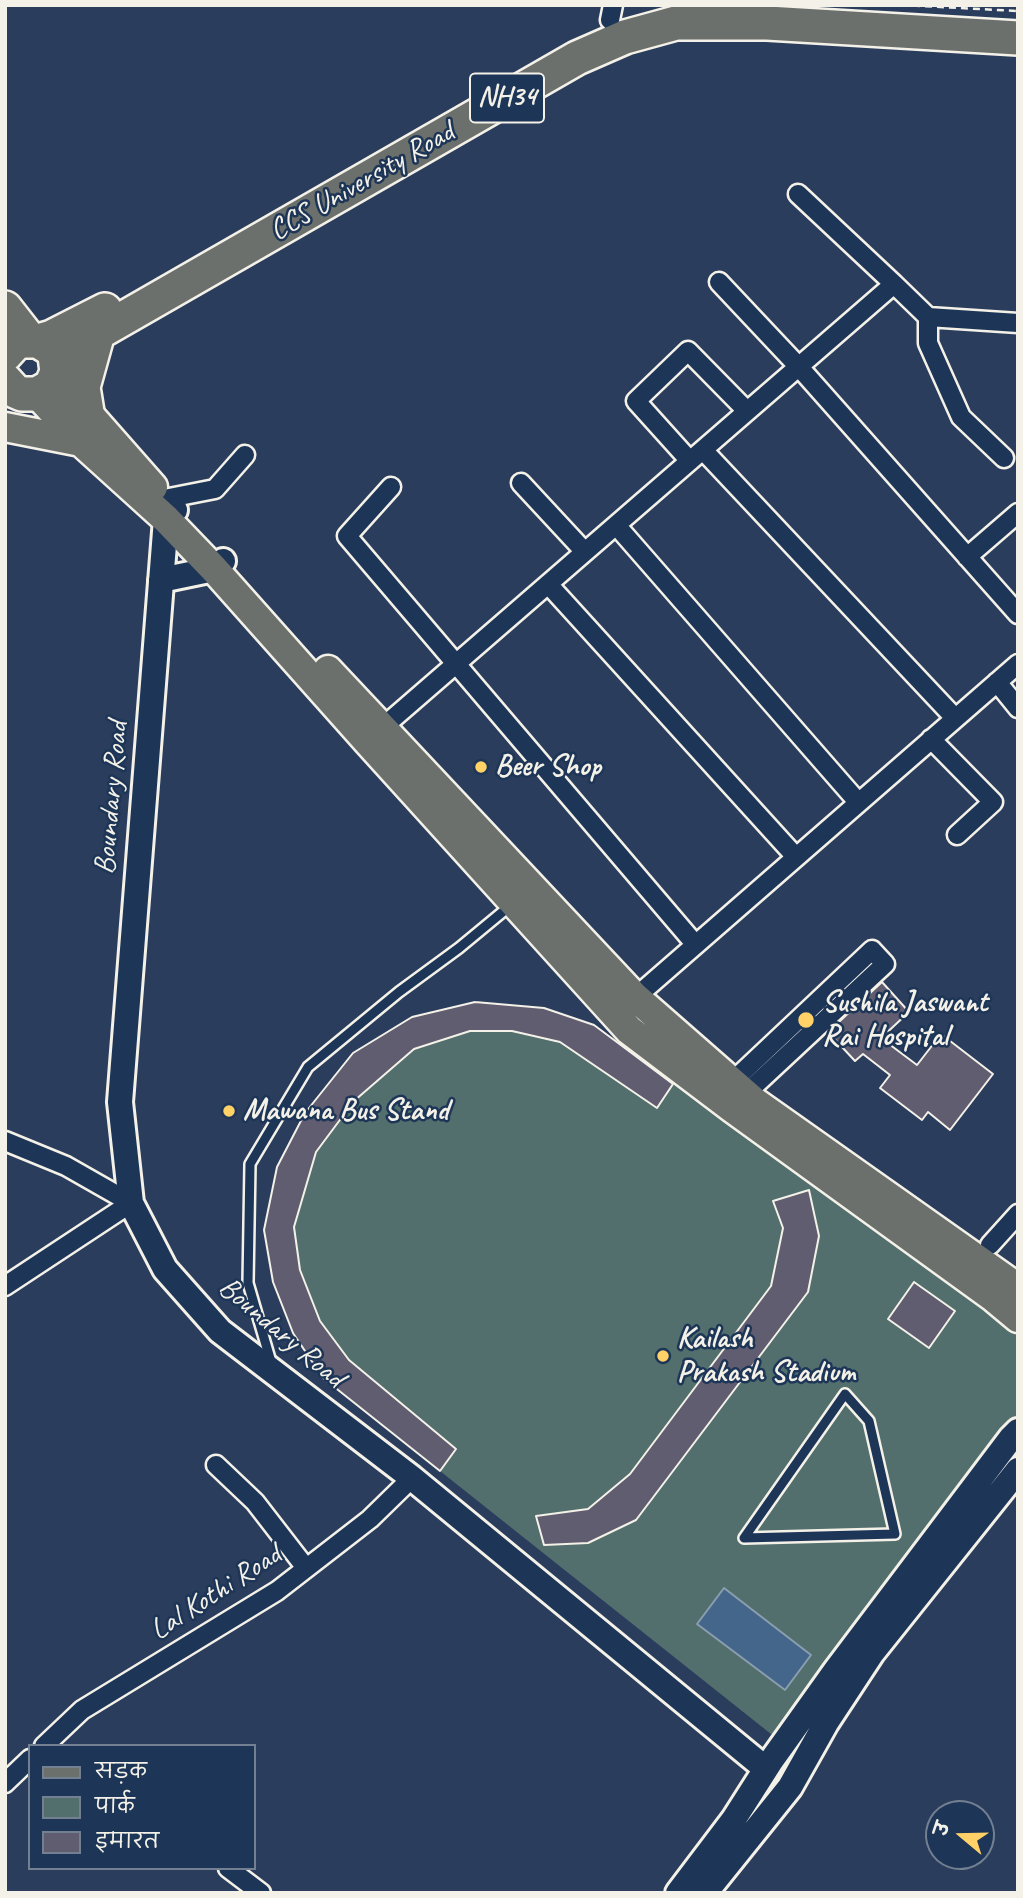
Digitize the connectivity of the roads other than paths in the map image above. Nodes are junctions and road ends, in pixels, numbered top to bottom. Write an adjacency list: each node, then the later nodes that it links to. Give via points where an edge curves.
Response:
1 (661, 5): 3 (highway, CCS University Road / NH34)
2 (710, 5): 4 (highway, CCS University Road / NH34)
3 (611, 12): 7 (highway, CCS University Road / NH34)
4 (784, 13): 5 (highway, CCS University Road / NH34); 6 (highway, CCS University Road / NH34); 7 (highway, CCS University Road / NH34, via 676,23 625,37)
5 (1018, 23)
6 (1018, 38)
7 (408, 145): 9 (highway, CCS University Road / NH34)
8 (798, 194): 11 (street)
9 (225, 250): 15 (highway, CCS University Road / NH34); 16 (highway, CCS University Road / NH34, via 52,337)
10 (719, 282): 17 (street)
11 (894, 284): 13 (street); 17 (street)
12 (5, 308): 16 (highway)
13 (928, 317): 14 (street); 24 (street, via 928,343 961,417)
14 (1018, 323)
15 (98, 333): 18 (highway, CCS University Road / NH34); 21 (highway, via 83,387)
16 (24, 345): 18 (highway, via 51,349 55,356)
17 (799, 367): 19 (street); 31 (street)
18 (28, 387): 21 (main road)
19 (747, 411): 23 (street); 23 (street, via 688,351 636,401)
20 (5, 426): 21 (main road)
21 (84, 427): 27 (main road)
22 (245, 455): 27 (street, via 215,489)
23 (696, 455): 29 (street); 40 (street)
24 (1004, 458)
25 (521, 483): 30 (street)
26 (391, 487): 36 (street, via 347,536)
27 (168, 509): 32 (main road); 33 (street, Boundary Road)
28 (1018, 513): 31 (street)
29 (616, 526): 30 (street); 43 (street)
30 (585, 552): 34 (street)
31 (967, 557): 35 (street)
32 (219, 565): 33 (street); 41 (main road)
33 (161, 580): 51 (street, Boundary Road, via 120,1102)
34 (548, 584): 36 (street); 45 (street)
35 (1018, 614)
36 (457, 663): 41 (street); 47 (street)
37 (1018, 664): 38 (street)
38 (997, 682): 39 (street); 40 (street)
39 (1018, 708)
40 (955, 718): 42 (street)
41 (375, 734): 46 (main road)
42 (931, 739): 43 (street); 44 (street, via 993,802)
43 (858, 802): 45 (street)
44 (957, 835)
45 (796, 856): 47 (street)
46 (523, 895): 48 (main road); 58 (lane, via 308,1067 250,1164 248,1283)
47 (695, 944): 48 (street)
48 (626, 1006): 49 (main road)
49 (736, 1095): 49 (street, via 872,950 885,964); 53 (main road, via 756,1103)
50 (5, 1141): 51 (street, via 65,1166)
51 (131, 1203): 55 (street); 58 (street, Boundary Road, via 165,1269 220,1331)
52 (1018, 1214): 54 (street)
53 (919, 1231): 56 (main road); 57 (main road)
54 (990, 1245)
55 (5, 1286)
56 (1018, 1290)
57 (1018, 1318)
58 (275, 1373): 62 (street, Boundary Road)
59 (1018, 1431): 67 (street, via 835,1670)
60 (216, 1465): 64 (street, via 256,1502)
61 (1018, 1470): 72 (street, via 872,1653 790,1787)
62 (412, 1478): 64 (street, Lal Kothi Road, via 370,1519); 67 (street, Boundary Road)
63 (895, 1534): 63 (lane, via 868,1535 744,1538 845,1394 869,1421)
64 (306, 1568): 65 (street, Lal Kothi Road, via 277,1591 82,1710)
65 (54, 1743)
66 (28, 1761): 68 (street)
67 (766, 1769): 71 (street)
68 (5, 1783)
69 (231, 1870): 70 (street)
70 (261, 1893)
71 (678, 1893)
72 (705, 1893)

